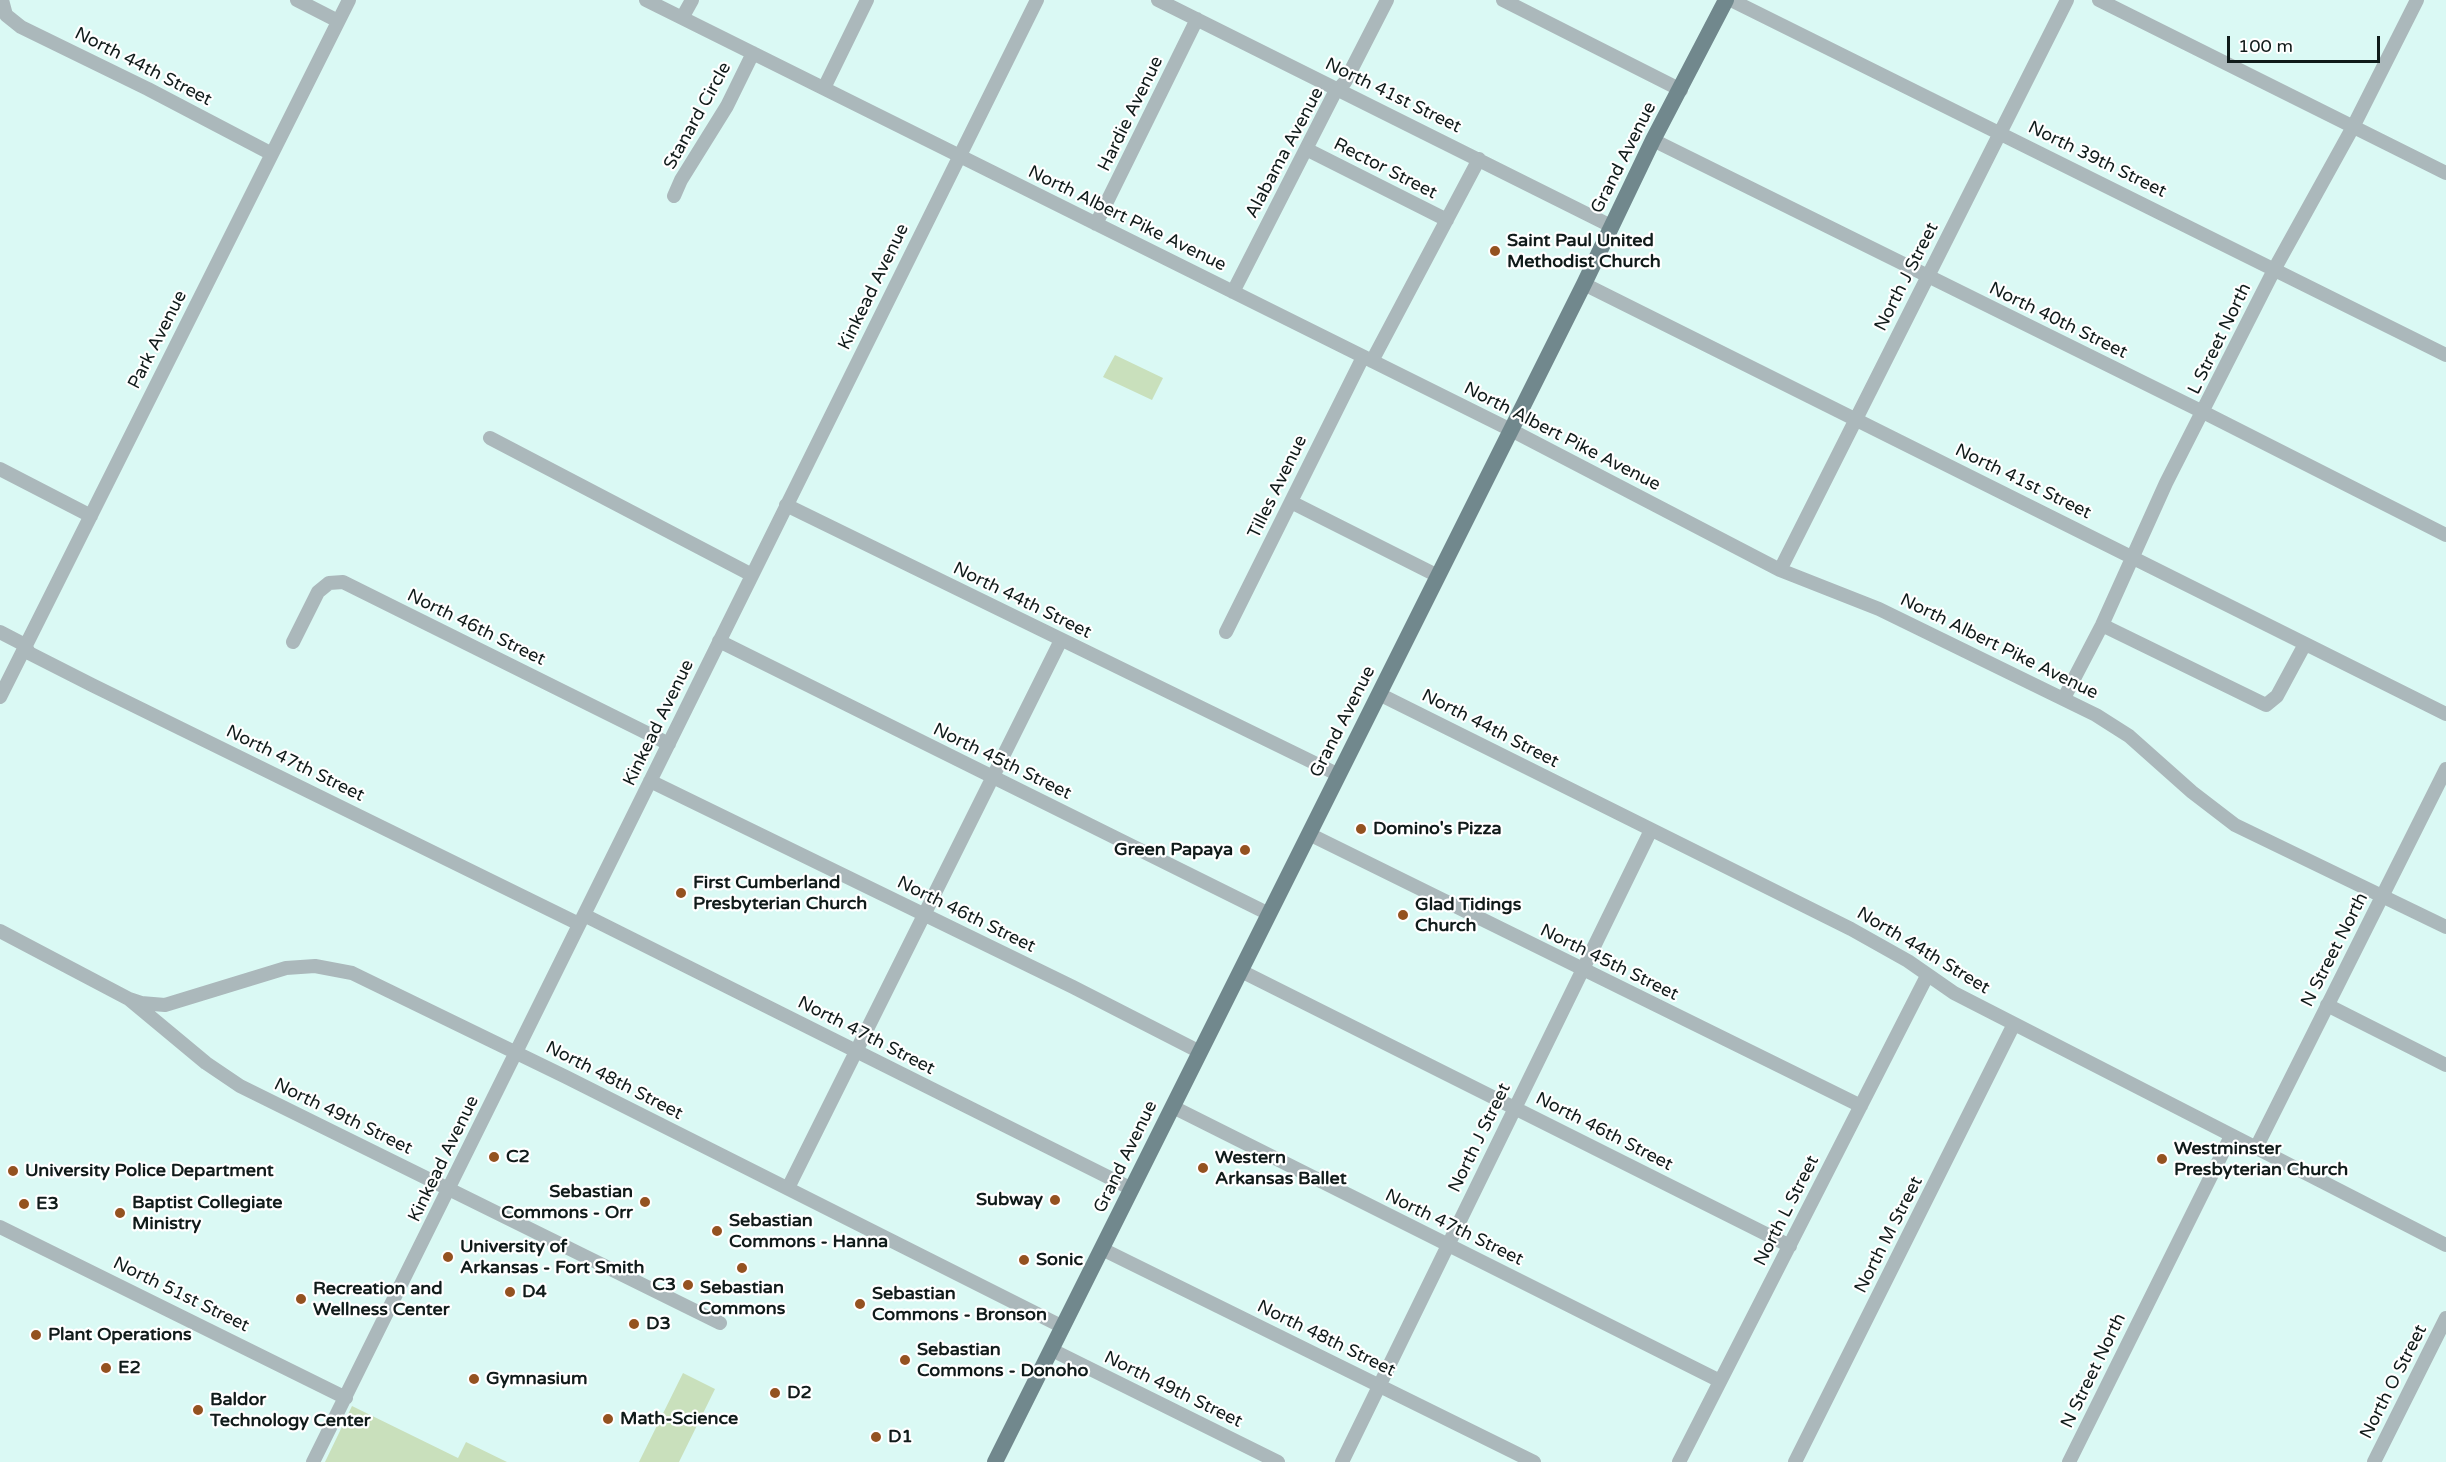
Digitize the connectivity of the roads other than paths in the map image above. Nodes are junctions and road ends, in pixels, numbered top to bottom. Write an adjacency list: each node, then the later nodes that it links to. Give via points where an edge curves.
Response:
1 (297, 0): 17 (street)
2 (348, 0): 17 (street, Park Avenue)
3 (646, 0): 15 (street, North Albert Pike Avenue)
4 (692, 0): 15 (street)
5 (867, 0): 19 (street)
6 (1037, 0): 27 (street, Kinkead Avenue)
7 (1158, 0): 16 (street, North 41st Street)
8 (1387, 0): 20 (street, Alabama Avenue)
9 (1503, 0): 21 (street)
10 (1729, 0): 21 (main road, Grand Avenue); 23 (street, North 39th Street)
11 (2067, 0): 23 (street, North J Street)
12 (2099, 0): 22 (street)
13 (2417, 0): 22 (street, L Street North)
14 (2, 4): 26 (street, North 44th Street, via 10,19 21,27)
15 (682, 18): 18 (street, North Albert Pike Avenue)
16 (1197, 19): 20 (street, North 41st Street); 32 (street, Hardie Avenue)
17 (338, 21): 26 (street, Park Avenue)
18 (753, 53): 19 (street, North Albert Pike Avenue); 30 (street, Stanard Circle)
19 (824, 88): 27 (street, North Albert Pike Avenue)
20 (1339, 89): 25 (street, Alabama Avenue); 28 (street, North 41st Street)
21 (1681, 90): 24 (main road, Grand Avenue)
22 (2353, 127): 29 (street); 34 (street, L Street North)
23 (2000, 132): 34 (street, North 39th Street); 35 (street, North J Street)
24 (1653, 140): 33 (main road, Grand Avenue); 35 (street, North 40th Street)
25 (1306, 149): 31 (street, Rector Street); 37 (street, Alabama Avenue)
26 (272, 154): 47 (street, Park Avenue)
27 (959, 156): 32 (street, North Albert Pike Avenue); 46 (street, Kinkead Avenue)
28 (1479, 159): 31 (street, Tilles Avenue); 33 (street, North 41st Street)
29 (2446, 173)
30 (674, 196)
31 (1447, 220): 39 (street, Tilles Avenue)
32 (1096, 224): 37 (street, North Albert Pike Avenue)
33 (1611, 226): 36 (main road, Grand Avenue)
34 (2275, 268): 38 (street, North 39th Street); 40 (street, L Street North)
35 (1927, 277): 40 (street, North 40th Street); 41 (street, North J Street)
36 (1584, 284): 41 (street, North 41st Street); 42 (main road, Grand Avenue)
37 (1233, 292): 39 (street, North Albert Pike Avenue)
38 (2446, 355)
39 (1367, 359): 42 (street, North Albert Pike Avenue); 45 (street, Tilles Avenue)
40 (2203, 412): 48 (street, North 40th Street); 49 (street, L Street North)
41 (1856, 419): 49 (street, North 41st Street); 50 (street, North J Street)
42 (1510, 430): 50 (street, North Albert Pike Avenue); 52 (main road, Grand Avenue)
43 (490, 438): 51 (street)
44 (0, 469): 47 (street)
45 (1291, 502): 52 (street); 55 (street, Tilles Avenue)
46 (786, 505): 51 (street, Kinkead Avenue); 56 (street, North 44th Street)
47 (90, 516): 60 (street, Park Avenue)
48 (2446, 535)
49 (2133, 557): 53 (street, L Street North); 59 (street, North 41st Street)
50 (1780, 570): 63 (street, North Albert Pike Avenue, via 1879,609)
51 (752, 575): 57 (street, Kinkead Avenue)
52 (1438, 576): 61 (main road, Grand Avenue)
53 (2102, 625): 59 (street, via 2266,705 2277,696); 63 (street, L Street North)
54 (0, 632): 60 (street, North 47th Street)
55 (1226, 632)
56 (1061, 640): 67 (street, North 44th Street); 68 (street)
57 (719, 641): 65 (street, Kinkead Avenue); 68 (street, North 45th Street)
58 (293, 642): 65 (street, North 46th Street, via 318,592 329,583 343,582)
59 (2305, 644): 64 (street, North 41st Street)
60 (25, 647): 62 (street, Park Avenue); 75 (street, North 47th Street, via 29,653 92,685)
61 (1379, 694): 67 (main road, Grand Avenue); 70 (street, North 44th Street)
62 (0, 697)
63 (2064, 698): 72 (street, North Albert Pike Avenue, via 2129,736 2235,825)
64 (2446, 714)
65 (669, 744): 69 (street, Kinkead Avenue)
66 (2446, 769): 72 (street, N Street North)
67 (1339, 775): 71 (main road, Grand Avenue)
68 (993, 777): 73 (street, North 45th Street); 74 (street)
69 (650, 781): 74 (street, North 46th Street); 75 (street, Kinkead Avenue)
70 (1651, 830): 78 (street, North J Street); 80 (street, North 44th Street, via 1851,929)
71 (1309, 834): 73 (main road, Grand Avenue); 78 (street, North 45th Street)
72 (2382, 897): 76 (street, North Albert Pike Avenue); 82 (street, N Street North)
73 (1269, 914): 79 (main road, Grand Avenue)
74 (926, 916): 85 (street); 86 (street, North 46th Street)
75 (582, 919): 84 (street, Kinkead Avenue); 85 (street, North 47th Street)
76 (2446, 927)
77 (0, 932): 81 (street, North 49th Street)
78 (1583, 970): 88 (street, North 45th Street); 90 (street, North J Street)
79 (1241, 971): 86 (main road, Grand Avenue); 90 (street, North 46th Street)
80 (1927, 976): 83 (street, North 44th Street); 88 (street, North L Street)
81 (129, 999): 84 (street, North 48th Street, via 165,1005 278,970 299,966 333,968 370,980); 94 (street, North 49th Street, via 240,1086)
82 (2327, 1005): 87 (street); 92 (street, N Street North)
83 (2014, 1024): 91 (street, North 44th Street); 115 (street, North M Street)
84 (516, 1052): 93 (street, North 48th Street); 94 (street, Kinkead Avenue)
85 (856, 1052): 93 (street); 95 (street, North 47th Street)
86 (1200, 1052): 89 (main road, Grand Avenue)
87 (2446, 1065)
88 (1861, 1106): 99 (street, North L Street)
89 (1173, 1107): 95 (main road, Grand Avenue); 97 (street, North 47th Street)
90 (1516, 1107): 97 (street, North J Street); 99 (street, North 46th Street)
91 (2231, 1136): 92 (street, North 44th Street); 116 (street, N Street North)
92 (2256, 1148): 98 (street, North 44th Street)
93 (788, 1188): 103 (street, North 48th Street)
94 (450, 1189): 102 (street, North 49th Street); 108 (street, Kinkead Avenue)
95 (1132, 1189): 100 (main road, Grand Avenue)
96 (0, 1227): 108 (street, North 51st Street)
97 (1448, 1245): 106 (street, North 47th Street); 107 (street, North J Street)
98 (2446, 1245)
99 (1790, 1246): 106 (street, North L Street)
100 (1102, 1249): 103 (main road, Grand Avenue); 107 (street, North 48th Street)
101 (2446, 1318): 104 (street, North O Street)
102 (720, 1323)
103 (1064, 1327): 105 (main road, Grand Avenue)
104 (2441, 1339): 117 (street, North O Street)
105 (1052, 1350): 110 (main road, Grand Avenue); 111 (street, North 49th Street)
106 (1720, 1381): 114 (street, North L Street)
107 (1379, 1386): 112 (street, North J Street); 113 (street, North 48th Street)
108 (346, 1398): 109 (street, Kinkead Avenue)
109 (313, 1462)
110 (995, 1462)
111 (1278, 1462)
112 (1342, 1462)
113 (1534, 1462)
114 (1679, 1462)
115 (1795, 1462)
116 (2069, 1462)
117 (2374, 1462)

